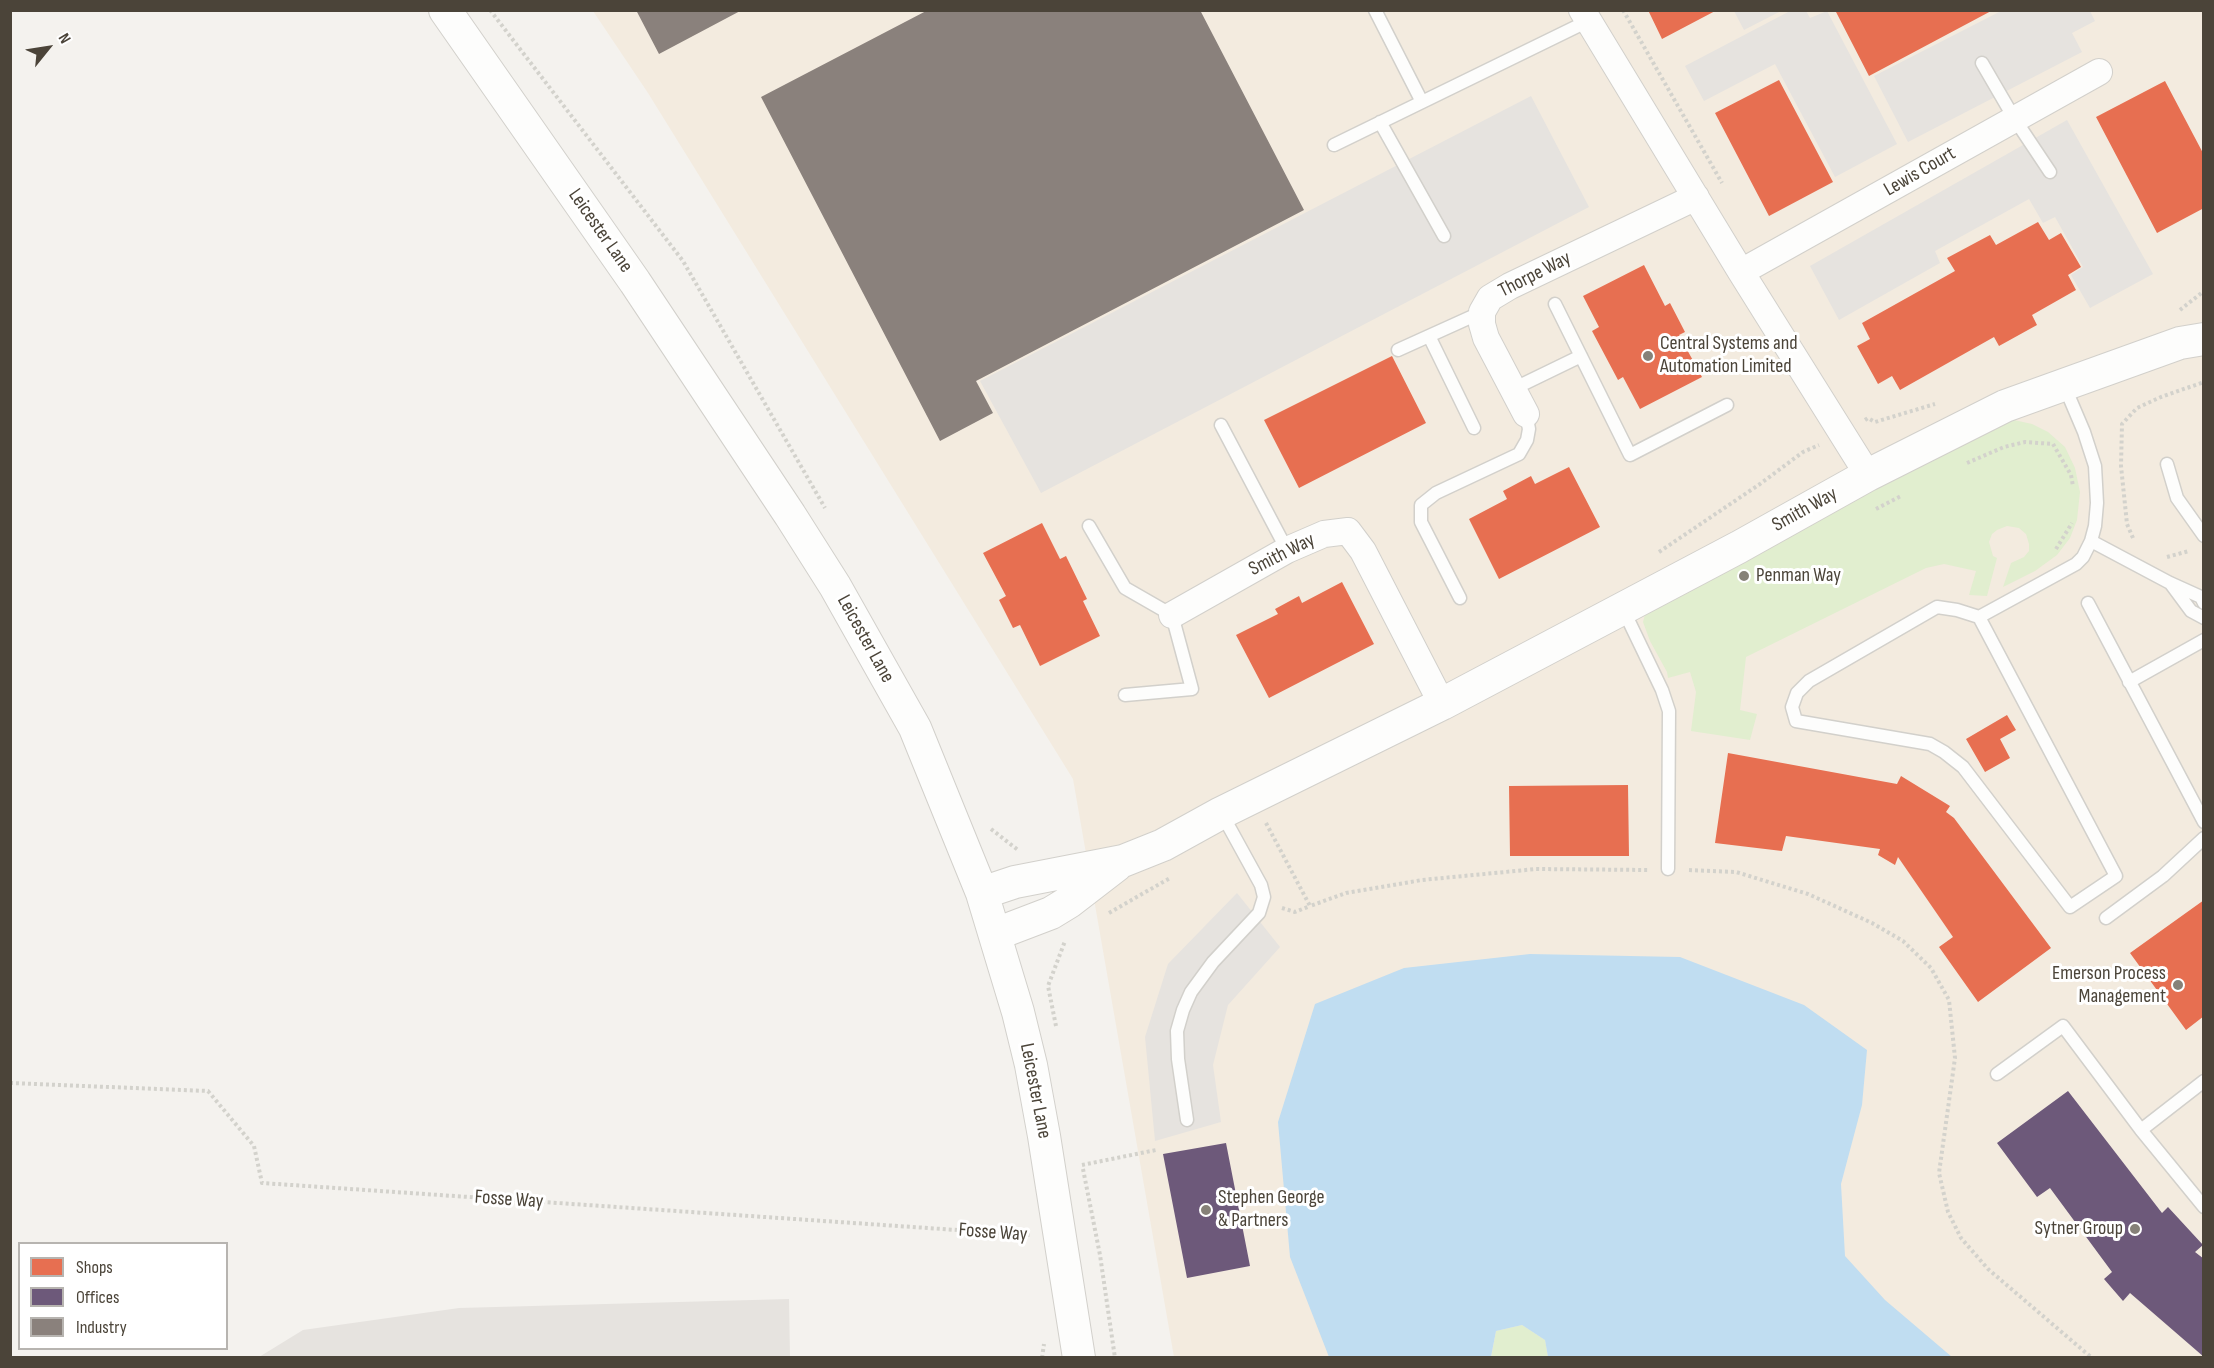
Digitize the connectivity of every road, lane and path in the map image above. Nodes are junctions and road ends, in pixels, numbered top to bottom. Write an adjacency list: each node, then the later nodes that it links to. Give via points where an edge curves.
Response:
1 (445, 10): 62 (street, Leicester Lane, via 641,291 835,586 915,728)
2 (1375, 10): 7 (lane)
3 (1623, 10): 12 (path)
4 (1586, 16): 7 (lane); 13 (street)
5 (1982, 63): 8 (lane)
6 (2099, 72): 8 (street, Lewis Court)
7 (1422, 102): 9 (lane)
8 (2014, 118): 11 (lane); 15 (street, Lewis Court)
9 (1380, 122): 10 (lane); 14 (lane)
10 (1334, 145)
11 (2050, 172)
12 (1724, 186)
13 (1696, 197): 15 (street); 17 (street, Thorpe Way, via 1510,286 1490,298)
14 (1444, 236)
15 (1741, 272): 32 (street)
16 (1555, 304): 21 (lane)
17 (1482, 312): 18 (lane); 23 (street, Thorpe Way, via 1486,338)
18 (1429, 336): 20 (lane); 29 (lane)
19 (2196, 337): 22 (street, Smith Way)
20 (1398, 350)
21 (1581, 356): 23 (lane); 24 (lane, via 1630,455)
22 (2064, 385): 32 (street, Smith Way, via 2005,406); 39 (lane, via 2095,466 2097,503)
23 (1513, 389): 26 (street, Thorpe Way)
24 (1727, 405)
25 (1862, 408): 27 (path)
26 (1526, 414): 43 (lane, via 1529,429 1519,454 1436,493 1421,505 1421,522)
27 (1868, 418)
28 (1221, 425): 40 (lane)
29 (1474, 428)
30 (2167, 464): 38 (lane, via 2177,498)
31 (1958, 467): 34 (path, via 2004,447 2025,442 2053,444 2071,476)
32 (1868, 475): 46 (street, Smith Way)
33 (1906, 493): 35 (path)
34 (2074, 493)
35 (1875, 509)
36 (2073, 513): 41 (path, via 2071,525)
37 (1089, 526): 47 (lane, via 1125,588)
38 (2204, 536)
39 (2091, 541): 42 (lane); 48 (lane, via 2076,564)
40 (1287, 550): 47 (street, Smith Way); 53 (street, Smith Way, via 1324,534 1348,531 1363,551)
41 (2050, 553)
42 (2170, 583): 45 (lane, via 2201,597); 49 (lane, via 2191,611)
43 (1460, 598)
44 (2088, 603): 51 (lane)
45 (2204, 603)
46 (1622, 608): 53 (street, Smith Way); 60 (lane, via 1669,711)
47 (1172, 615): 52 (lane, via 1191,689)
48 (1979, 617): 48 (lane, via 2116,876 2070,907 1963,767 1944,752 1930,744 1796,722 1792,707 1797,693 1809,681 1937,607)
49 (2204, 618)
50 (2204, 640): 51 (lane)
51 (2129, 682): 55 (lane)
52 (1125, 695)
53 (1442, 704): 57 (street, Smith Way)
54 (1276, 818): 56 (path)
55 (2204, 822)
56 (1266, 823): 57 (path); 64 (path)
57 (1228, 826): 59 (street, Smith Way); 63 (lane, via 1261,885)
58 (2204, 838): 66 (lane, via 2163,876)
59 (1123, 861): 62 (street, via 1015,882); 67 (street, via 1051,913)
60 (1668, 869): 64 (path, via 1536,869 1422,880 1346,893); 78 (path, via 1736,872 1808,894 1903,941 1930,968 1949,1000 1955,1058 1939,1173 1948,1212 1961,1238 1988,1269)
61 (1174, 875): 65 (path)
62 (982, 893): 67 (street, Leicester Lane)
63 (1263, 903): 64 (path, via 1295,912); 71 (lane, via 1259,913 1213,962 1183,1010 1177,1031)
64 (1310, 906)
65 (1100, 918)
66 (2106, 918)
67 (996, 934): 76 (street, Leicester Lane, via 1031,1065)
68 (1997, 1074): 72 (lane, via 2063,1026)
69 (2204, 1081): 72 (lane)
70 (10, 1083): 76 (path, Fosse Way, via 208,1091 254,1146 262,1183)
71 (1187, 1119)
72 (2141, 1130): 75 (lane)
73 (1156, 1149): 74 (path)
74 (1082, 1165)
75 (2204, 1207)
76 (1061, 1237): 77 (street, Leicester Lane)
77 (1079, 1357)
78 (2092, 1358)

